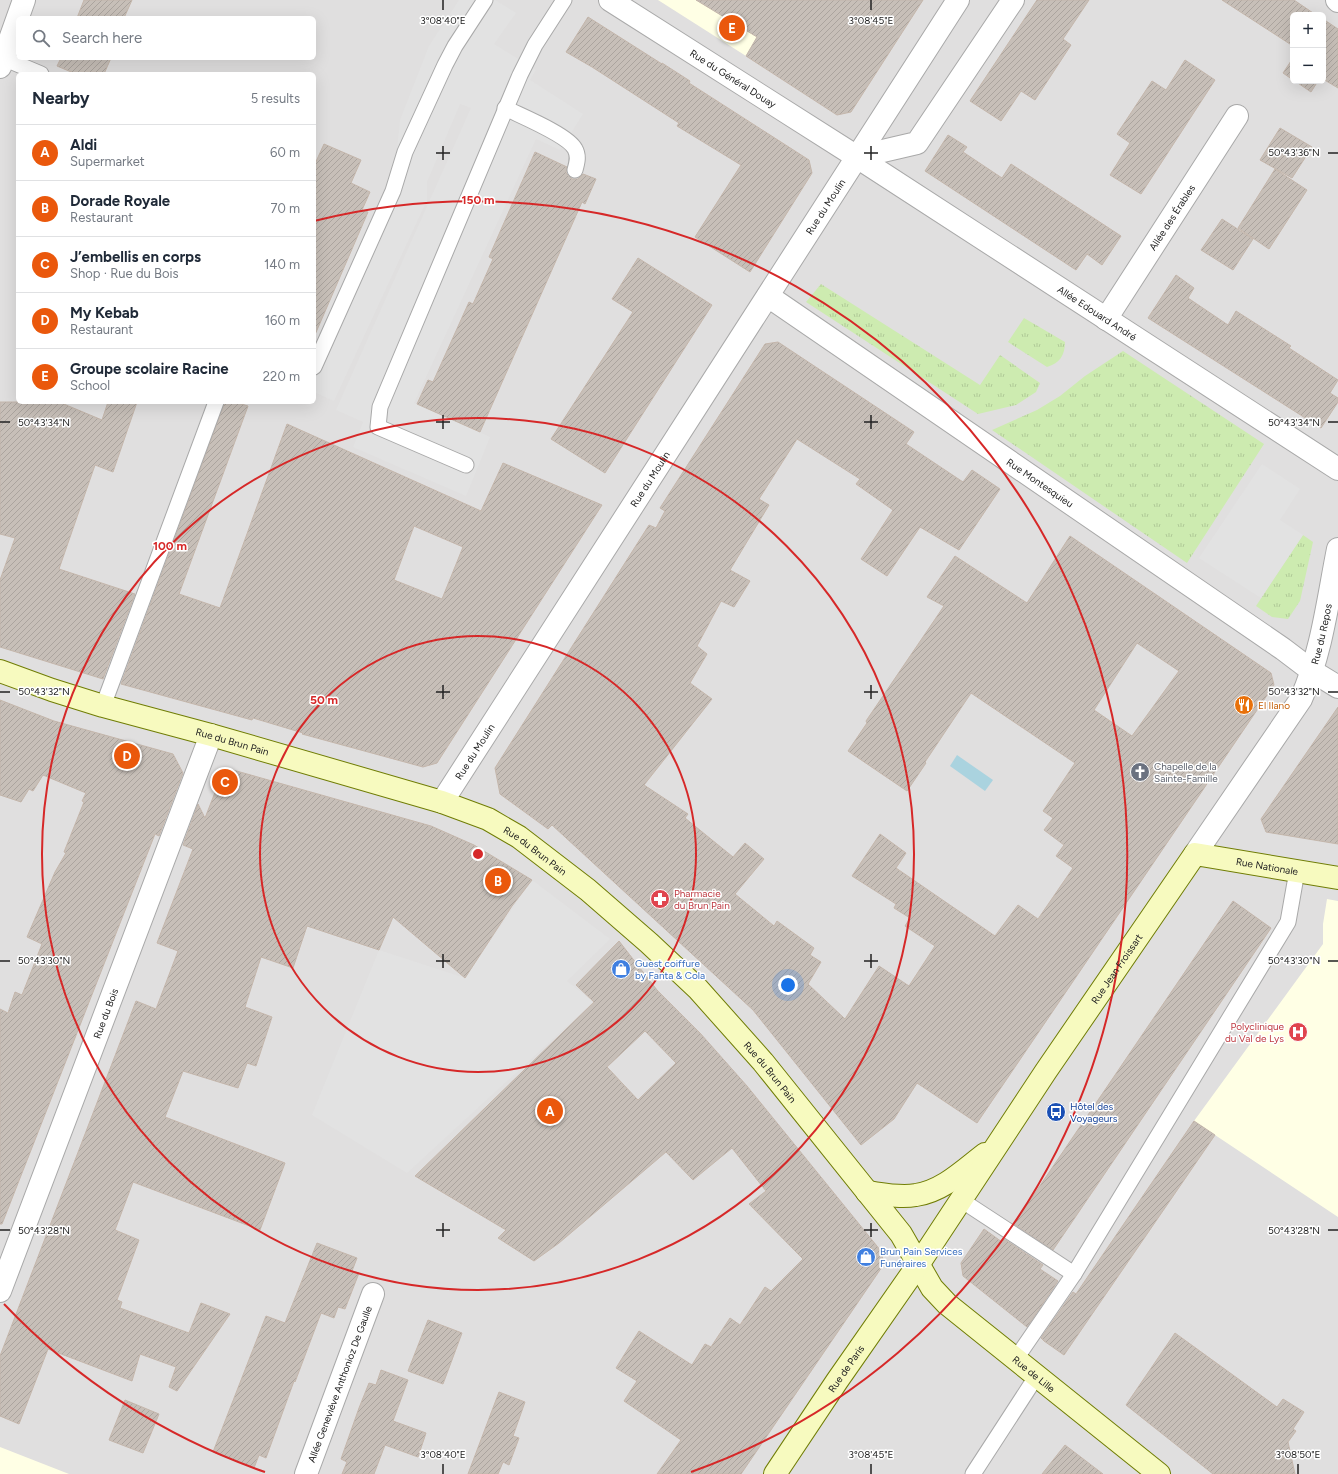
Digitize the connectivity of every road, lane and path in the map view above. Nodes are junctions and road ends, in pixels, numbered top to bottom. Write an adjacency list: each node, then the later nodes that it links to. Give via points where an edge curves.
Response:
1 (24, 0): 7 (street)
2 (485, 0): 17 (lane, via 444,65 405,152 393,191)
3 (564, 0): 11 (lane, via 530,55)
4 (610, 0): 13 (street, Rue du Général Douay)
5 (958, 0): 13 (street, Rue du Moulin)
6 (1013, 0): 13 (street, via 917,143)
7 (18, 16)
8 (16, 23): 9 (street)
9 (2, 62): 10 (lane)
10 (34, 72)
11 (505, 108): 14 (lane, via 571,143 577,153); 19 (lane, via 380,407 378,427)
12 (1237, 116): 16 (street, Allée des Érables)
13 (857, 157): 15 (street, Rue du Moulin); 16 (street, Allée Edouard André)
14 (575, 170)
15 (768, 296): 23 (street, Rue Montesquieu); 27 (street, Rue du Moulin)
16 (1106, 319): 20 (street, Allée Edouard André)
17 (316, 363)
18 (215, 404): 25 (lane)
19 (466, 465)
20 (1338, 469)
21 (1338, 549): 23 (street, Rue du Repos)
22 (0, 671): 25 (main road, Rue du Brun Pain)
23 (1312, 671): 24 (street, Rue Montesquieu); 28 (street, Rue Jean Froissart, via 1301,699)
24 (1338, 687)
25 (103, 706): 26 (main road, Rue du Brun Pain)
26 (211, 735): 27 (main road, Rue du Brun Pain); 36 (street, Rue du Bois)
27 (442, 802): 32 (main road, Rue du Brun Pain, via 488,819 519,837 578,882 649,943 698,989 743,1038)
28 (1195, 854): 29 (main road, Rue Nationale); 31 (main road, Rue Jean Froissart, via 1054,1058)
29 (1297, 871): 30 (main road, Rue Nationale); 35 (lane, via 1288,922)
30 (1338, 878)
31 (998, 1144): 32 (main road, via 950,1181 932,1191 901,1196); 33 (main road, Rue Jean Froissart)
32 (867, 1192): 34 (main road, Rue du Brun Pain, via 901,1234)
33 (961, 1200): 34 (main road, Rue Jean Froissart); 35 (lane)
34 (918, 1265): 38 (main road, Rue de Lille, via 932,1288 947,1304); 41 (main road, Rue de Paris)
35 (1074, 1274): 38 (lane)
36 (0, 1291)
37 (373, 1294): 40 (street, Allée Geneviève Anthonioz De Gaulle)
38 (1015, 1360): 39 (main road, Rue de Lille)
39 (1036, 1377): 42 (lane); 43 (main road, Rue de Lille)
40 (306, 1474)
41 (775, 1474)
42 (973, 1474)
43 (1159, 1474)

